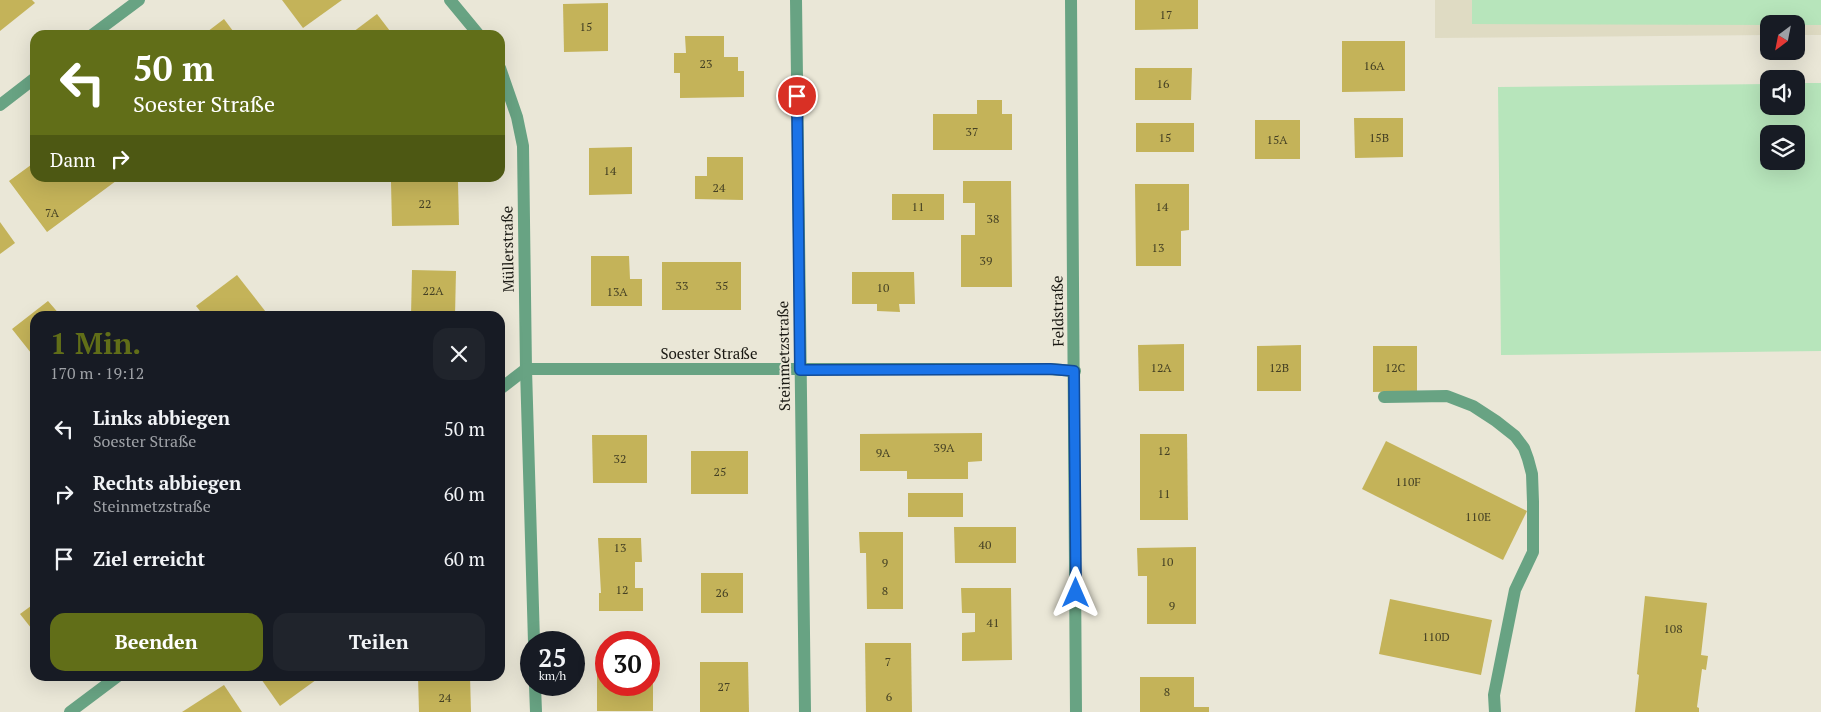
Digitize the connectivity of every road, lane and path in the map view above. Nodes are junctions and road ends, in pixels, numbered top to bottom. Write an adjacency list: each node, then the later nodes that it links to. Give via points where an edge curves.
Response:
1 (139, 0): 5 (street)
2 (450, 0): 6 (street)
3 (796, 0): 11 (street, Steinmetzstraße)
4 (1071, 0): 12 (street, Feldstraße)
5 (99, 30)
6 (475, 30)
7 (30, 82): 9 (street)
8 (505, 83): 10 (street, Müllerstraße, via 522,146)
9 (0, 105)
10 (526, 369): 11 (street, Soester Straße); 13 (street); 15 (street, Müllerstraße)
11 (800, 370): 12 (street, Soester Straße); 20 (street, Steinmetzstraße)
12 (1074, 371): 21 (street, Feldstraße)
13 (505, 385)
14 (1384, 397): 22 (street, via 1447,396 1473,406 1515,436 1528,459 1532,474 1532,552 1515,590 1494,695)
15 (534, 631)
16 (111, 681): 18 (street)
17 (535, 696): 19 (street)
18 (70, 712)
19 (536, 712)
20 (805, 712)
21 (1076, 712)
22 (1495, 712)

